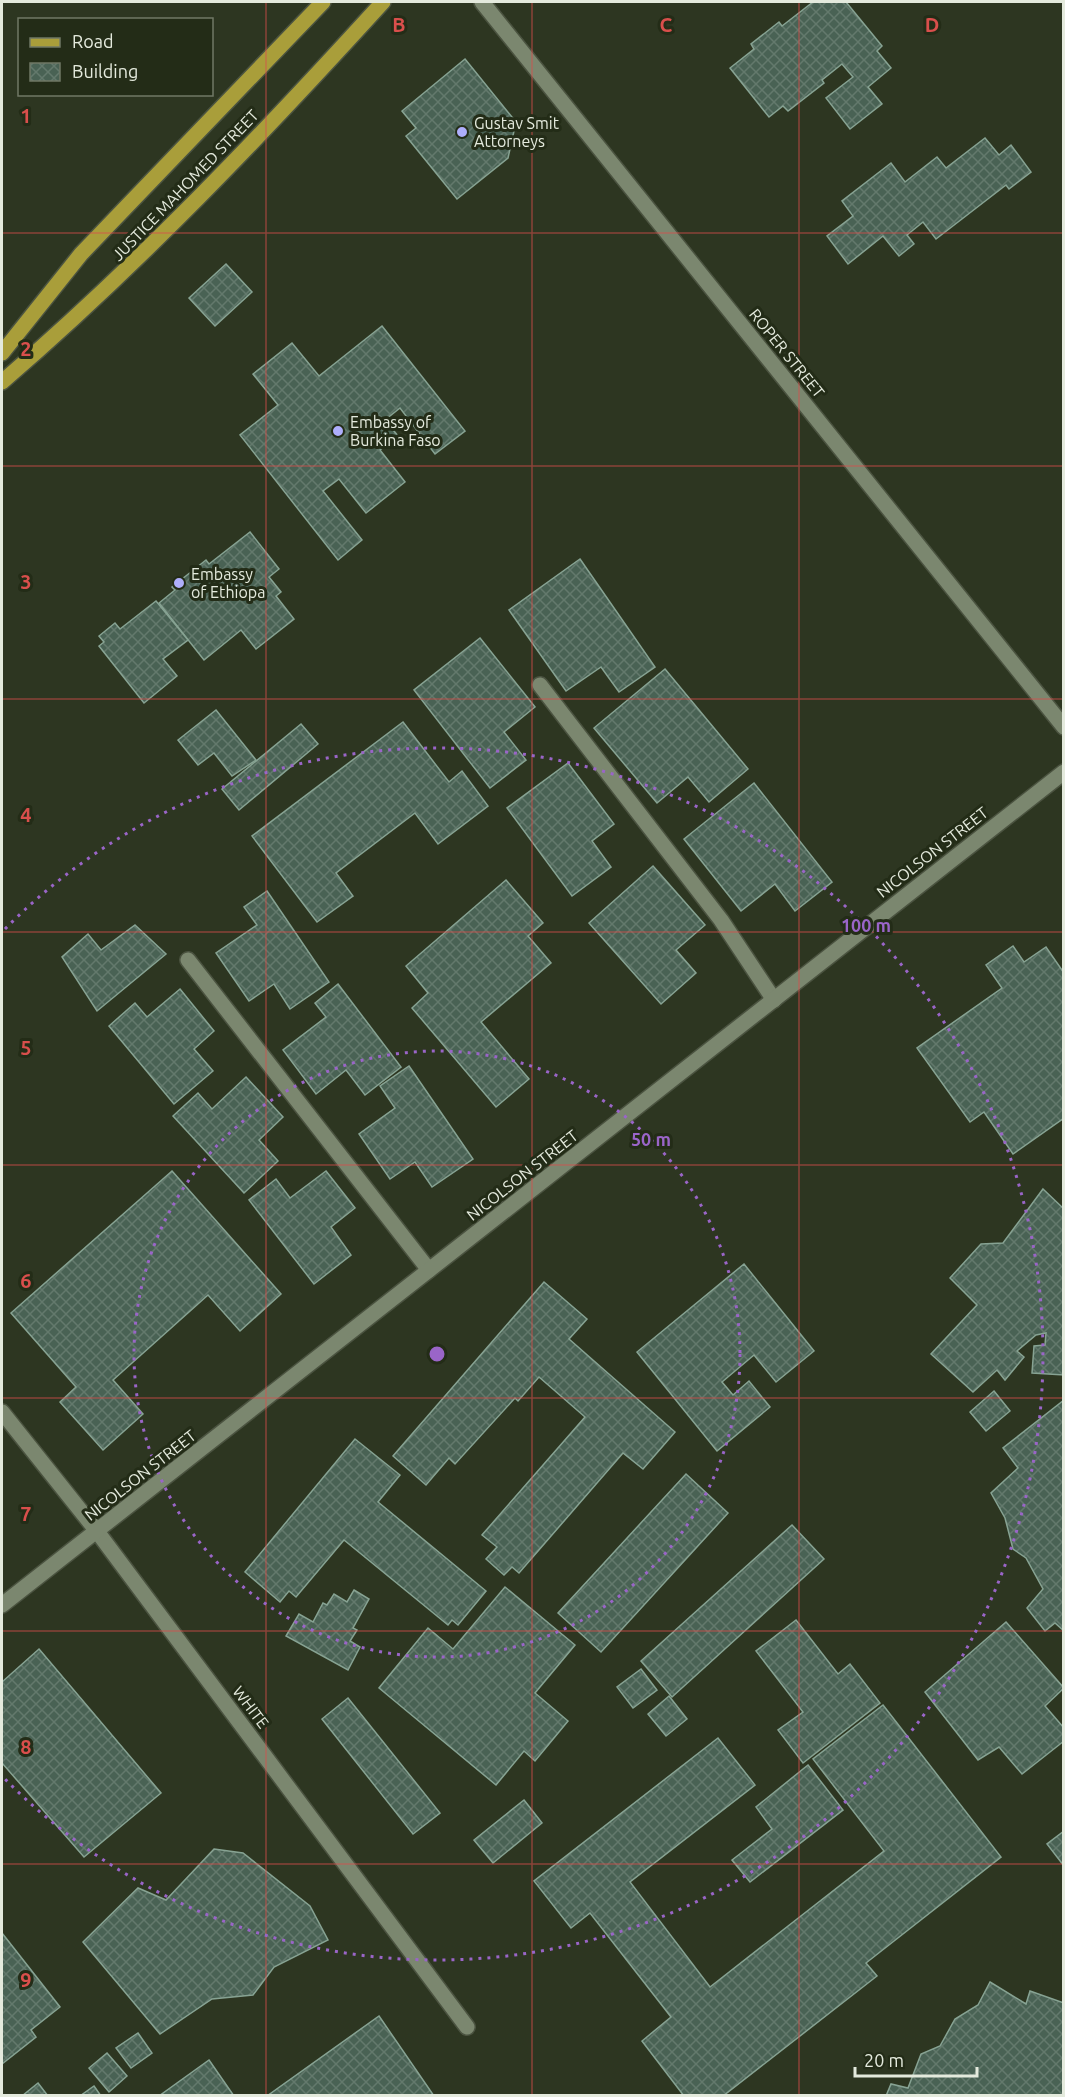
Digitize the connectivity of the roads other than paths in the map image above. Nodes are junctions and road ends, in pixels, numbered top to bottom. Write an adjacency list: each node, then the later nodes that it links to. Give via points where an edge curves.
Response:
1 (323, 2): 4 (main road, JUSTICE MAHOMED STREET, via 81,254)
2 (383, 2): 5 (main road, JUSTICE MAHOMED STREET, via 109,288)
3 (482, 2): 7 (street, ROPER STREET)
4 (2, 353)
5 (2, 382)
6 (540, 685): 10 (street, via 722,920)
7 (1064, 727)
8 (1064, 772): 10 (street, NICOLSON STREET)
9 (188, 960): 11 (street)
10 (774, 1000): 11 (street, NICOLSON STREET)
11 (429, 1270): 13 (street, NICOLSON STREET)
12 (2, 1412): 13 (street, WHITE)
13 (96, 1530): 14 (street, NICOLSON STREET); 15 (street, WHITE)
14 (2, 1605)
15 (467, 2027)

